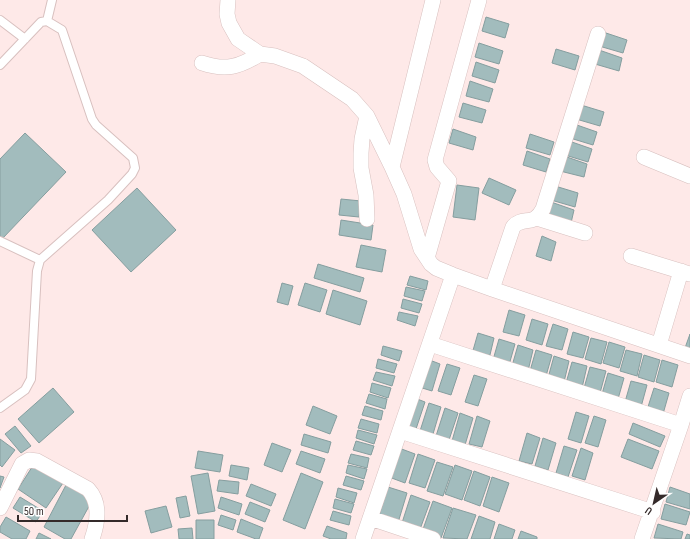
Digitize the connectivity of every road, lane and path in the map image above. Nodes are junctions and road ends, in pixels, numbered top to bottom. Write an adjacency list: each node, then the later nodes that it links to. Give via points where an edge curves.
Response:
1 (52, 0): 6 (lane)
2 (228, 0): 9 (street, via 227,14 232,30 238,39)
3 (433, 0): 14 (street)
4 (479, 0): 21 (street, via 435,160 437,167 449,181)
5 (0, 20): 8 (lane)
6 (47, 21): 8 (lane, via 41,22); 22 (lane, via 62,30 92,119 133,158 135,168 108,200)
7 (598, 34): 16 (street, via 543,209)
8 (25, 39): 11 (lane)
9 (260, 54): 10 (street, via 245,63 229,67 213,67); 12 (street, via 275,56 303,66 352,99)
10 (202, 63)
11 (0, 65)
12 (367, 116): 14 (street); 17 (street, via 361,153)
13 (644, 157): 15 (street)
14 (392, 167): 21 (street, via 404,194 421,249)
15 (690, 176)
16 (537, 218): 18 (street); 25 (street, via 520,222 513,227)
17 (367, 219)
18 (585, 233)
19 (0, 241): 22 (lane)
20 (631, 256): 23 (street)
21 (427, 258): 24 (street, via 436,268)
22 (40, 260): 30 (lane, via 37,271 31,379 25,390)
23 (686, 273): 27 (street)
24 (453, 275): 25 (street); 26 (street)
25 (492, 289): 27 (street)
26 (430, 344): 31 (street); 32 (street)
27 (659, 345): 28 (street)
28 (690, 356)
29 (690, 396): 31 (street)
30 (0, 408)
31 (682, 425): 34 (street)
32 (400, 431): 34 (street); 35 (street)
33 (0, 508): 36 (street, via 22,464 29,460 37,461 93,494 98,510)
34 (652, 512): 39 (street)
35 (370, 518): 37 (street); 38 (street)
36 (92, 539)
37 (363, 539)
38 (433, 539)
39 (642, 539)

